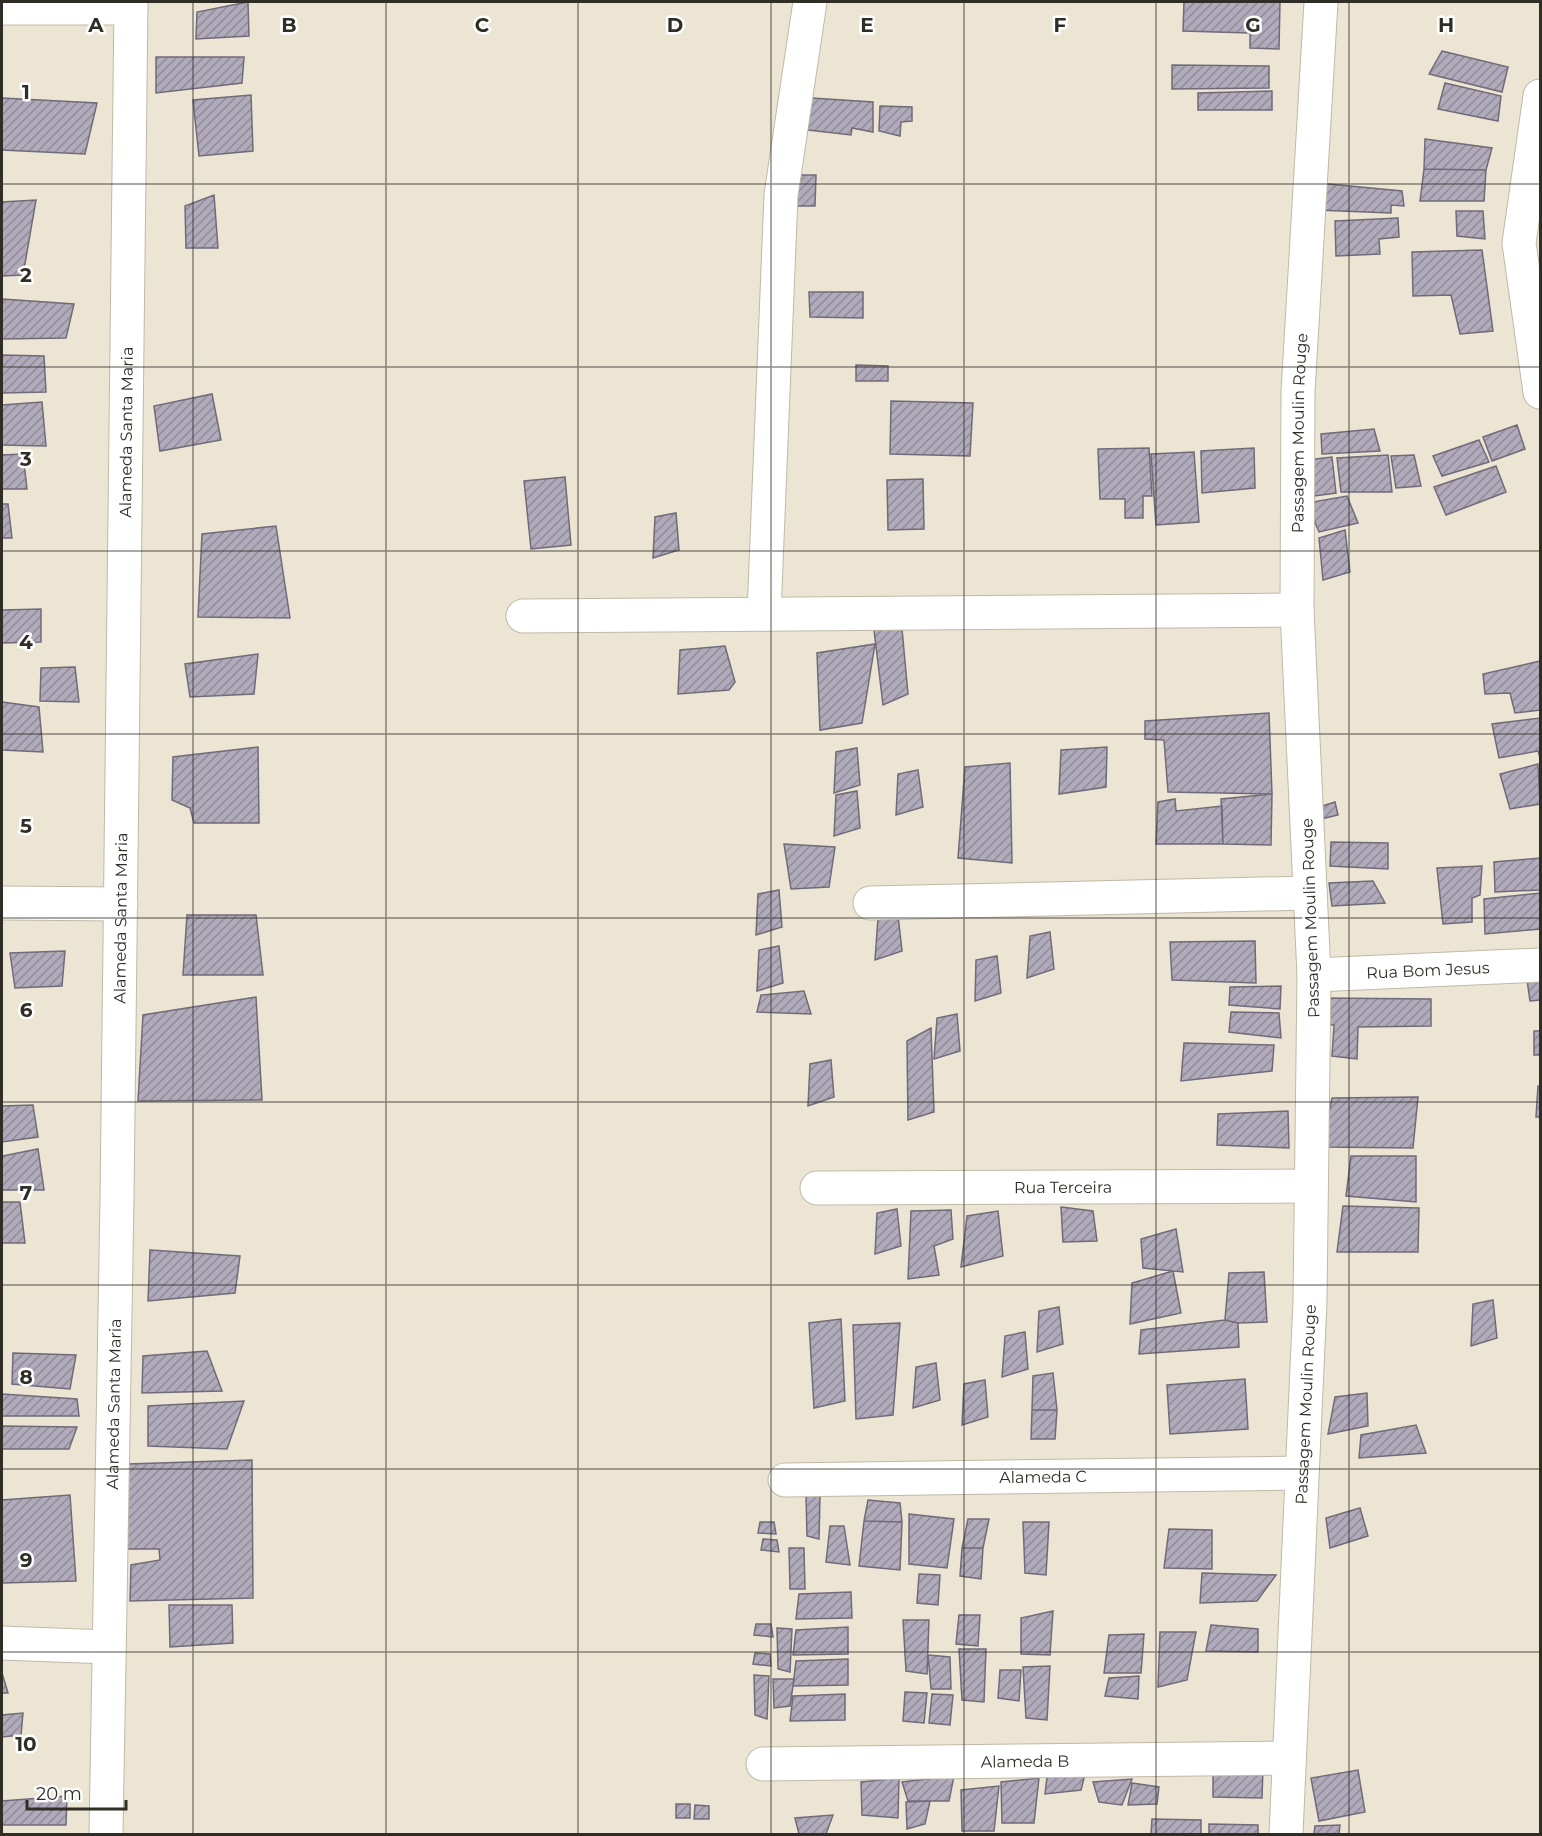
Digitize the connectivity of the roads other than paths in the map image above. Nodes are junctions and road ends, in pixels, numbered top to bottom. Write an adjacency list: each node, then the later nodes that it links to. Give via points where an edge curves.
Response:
1 (810, 2): 8 (street, via 781,195)
2 (1321, 2): 7 (street, Passagem Moulin Rouge, via 1298,392)
3 (131, 5): 4 (street); 13 (street, Alameda Santa Maria)
4 (2, 8)
5 (1540, 96): 6 (street, via 1519,243)
6 (1540, 392)
7 (1297, 610): 8 (street); 10 (street, Passagem Moulin Rouge)
8 (765, 614): 9 (street)
9 (523, 616)
10 (1310, 893): 12 (street); 15 (street, Passagem Moulin Rouge)
11 (2, 903): 13 (street)
12 (870, 903)
13 (120, 904): 21 (street, Alameda Santa Maria)
14 (1540, 965): 15 (street, Rua Bom Jesus)
15 (1314, 975): 16 (street, Passagem Moulin Rouge)
16 (1311, 1186): 17 (street, Rua Terceira); 18 (street, Passagem Moulin Rouge, via 1310,1301)
17 (817, 1188)
18 (1301, 1473): 19 (street, Alameda C); 22 (street, Passagem Moulin Rouge)
19 (785, 1480)
20 (2, 1644): 21 (street)
21 (108, 1647): 24 (street, Alameda Santa Maria)
22 (1289, 1758): 23 (street, Alameda B); 25 (street, Passagem Moulin Rouge)
23 (763, 1764)
24 (106, 1834)
25 (1286, 1834)

